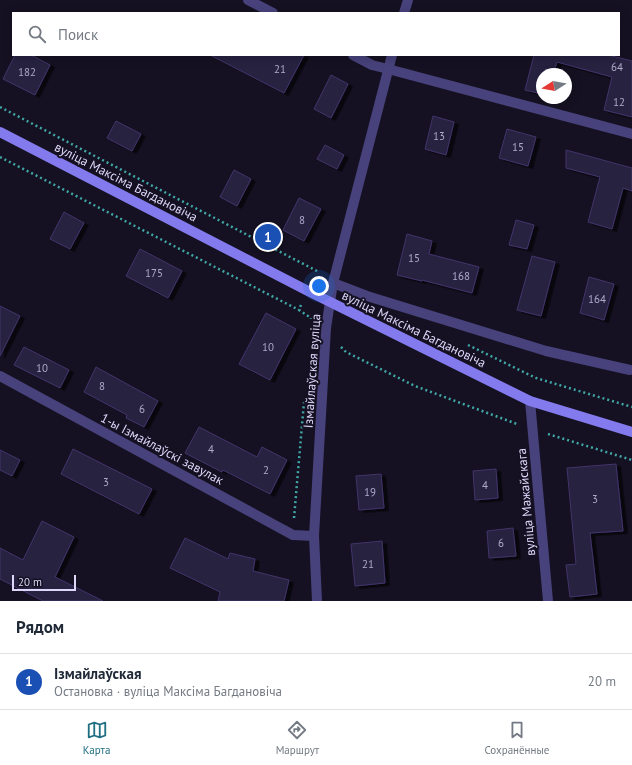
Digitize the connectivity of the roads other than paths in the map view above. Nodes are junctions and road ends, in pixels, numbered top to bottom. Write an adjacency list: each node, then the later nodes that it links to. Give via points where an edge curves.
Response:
1 (248, 0): 3 (street)
2 (408, 0): 4 (street)
3 (270, 12)
4 (404, 12)
5 (355, 56): 7 (street)
6 (392, 56): 7 (street, Ізмайлаўская вуліца)
7 (388, 70): 9 (street); 10 (street, Ізмайлаўская вуліца)
8 (0, 132): 11 (main road, вуліца Максіма Багдановіча)
9 (632, 134)
10 (333, 283): 11 (street, Ізмайлаўская вуліца); 12 (street, via 367,296 546,351)
11 (330, 302): 14 (main road, вуліца Максіма Багдановіча); 16 (street, Ізмайлаўская вуліца, via 326,328)
12 (630, 370)
13 (0, 376): 16 (street, 1-ы Ізмайлаўскі завулак, via 293,535)
14 (530, 401): 15 (main road, вуліца Максіма Багдановіча); 18 (street, вуліца Мажайскага)
15 (632, 432)
16 (314, 536): 17 (street, Ізмайлаўская вуліца)
17 (317, 601)
18 (548, 601)

